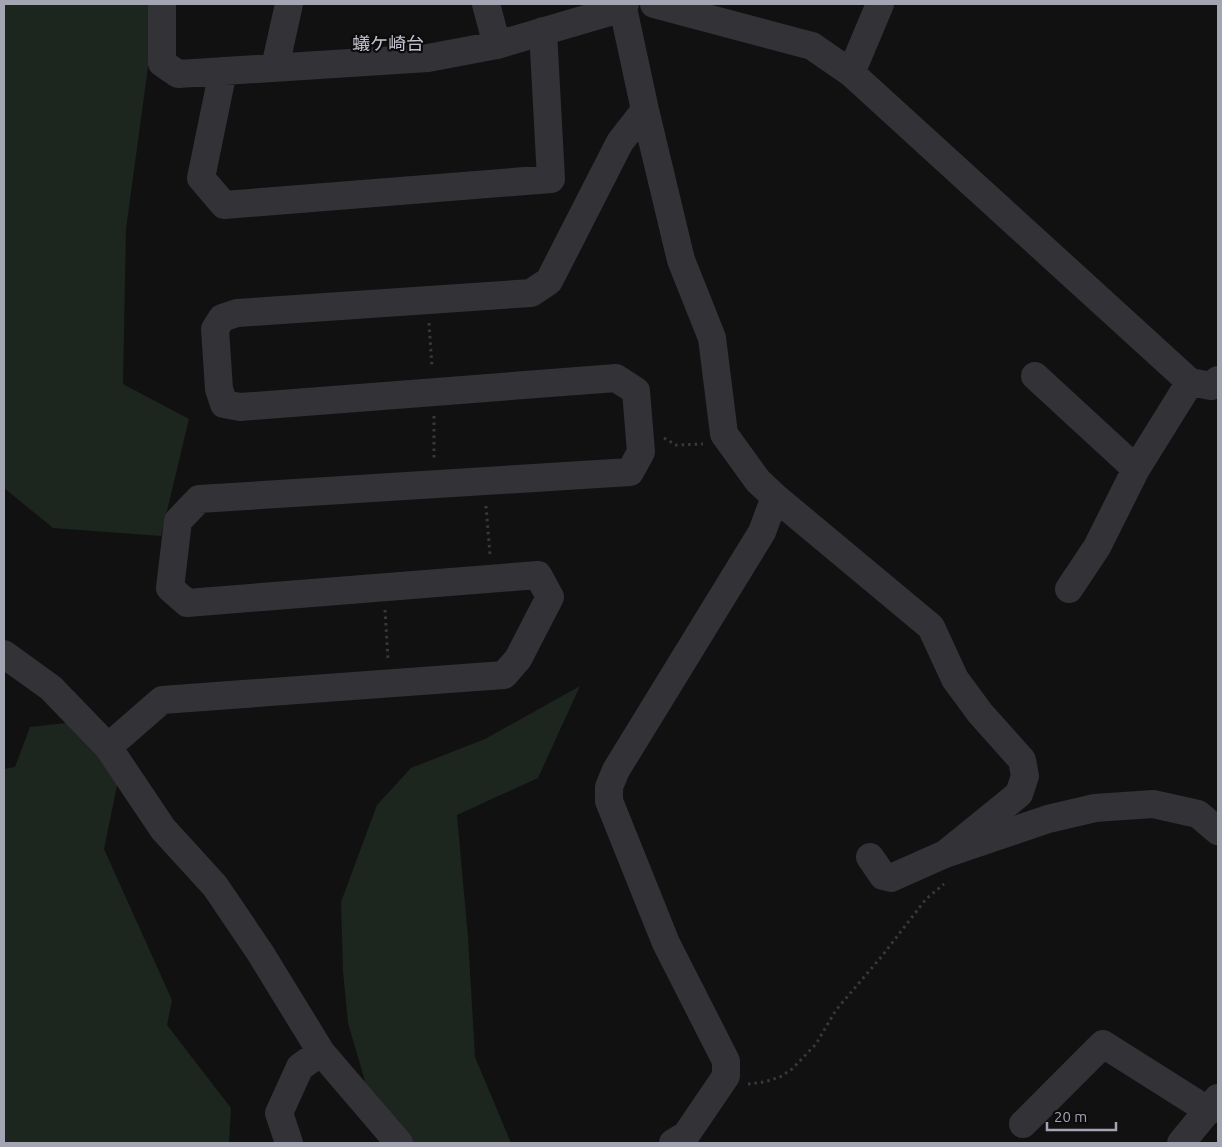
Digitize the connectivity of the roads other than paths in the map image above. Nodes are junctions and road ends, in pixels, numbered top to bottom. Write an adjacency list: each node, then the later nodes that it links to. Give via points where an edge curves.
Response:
1 (162, 4): 10 (street, via 162,63 178,74)
2 (289, 4): 9 (street)
3 (486, 4): 8 (street)
4 (654, 4): 11 (street, via 812,46)
5 (880, 4): 11 (street)
6 (624, 6): 7 (street); 12 (street)
7 (543, 31): 8 (street); 10 (street, via 551,179 224,205 201,178)
8 (497, 45): 9 (street, via 428,58)
9 (274, 68): 10 (street)
10 (223, 71)
11 (851, 73): 15 (street)
12 (645, 110): 17 (street, via 681,260 712,338 724,434 758,481); 20 (street, via 620,142 549,281 531,293 237,313 222,318 215,329 219,389 224,404 240,407 616,378 636,391 641,452 630,472 199,499 178,521 170,588 187,603 538,575 550,597 518,659 504,675 162,700)
13 (1035, 376): 16 (street)
14 (1218, 380): 15 (street, via 1211,386)
15 (1190, 382): 16 (street)
16 (1136, 469): 18 (street, via 1098,547)
17 (775, 497): 22 (street, via 931,627 955,679 1022,760 1025,776 1019,794); 29 (street, via 762,532 616,770 609,787 609,801 666,943 726,1062 726,1076 686,1135)
18 (1070, 589)
19 (4, 654): 20 (street, via 51,688)
20 (108, 747): 24 (street, via 163,829 216,886)
21 (1218, 831): 22 (street, via 1198,814 1153,804 1095,808 1048,819)
22 (945, 854): 23 (street, via 891,878 883,876)
23 (870, 857)
24 (321, 1052): 27 (street, via 300,1067 279,1114); 28 (street)
25 (1214, 1105): 26 (street, via 1103,1044); 30 (street)
26 (1023, 1124)
27 (289, 1143)
28 (399, 1143)
29 (673, 1143)
30 (1181, 1143)

